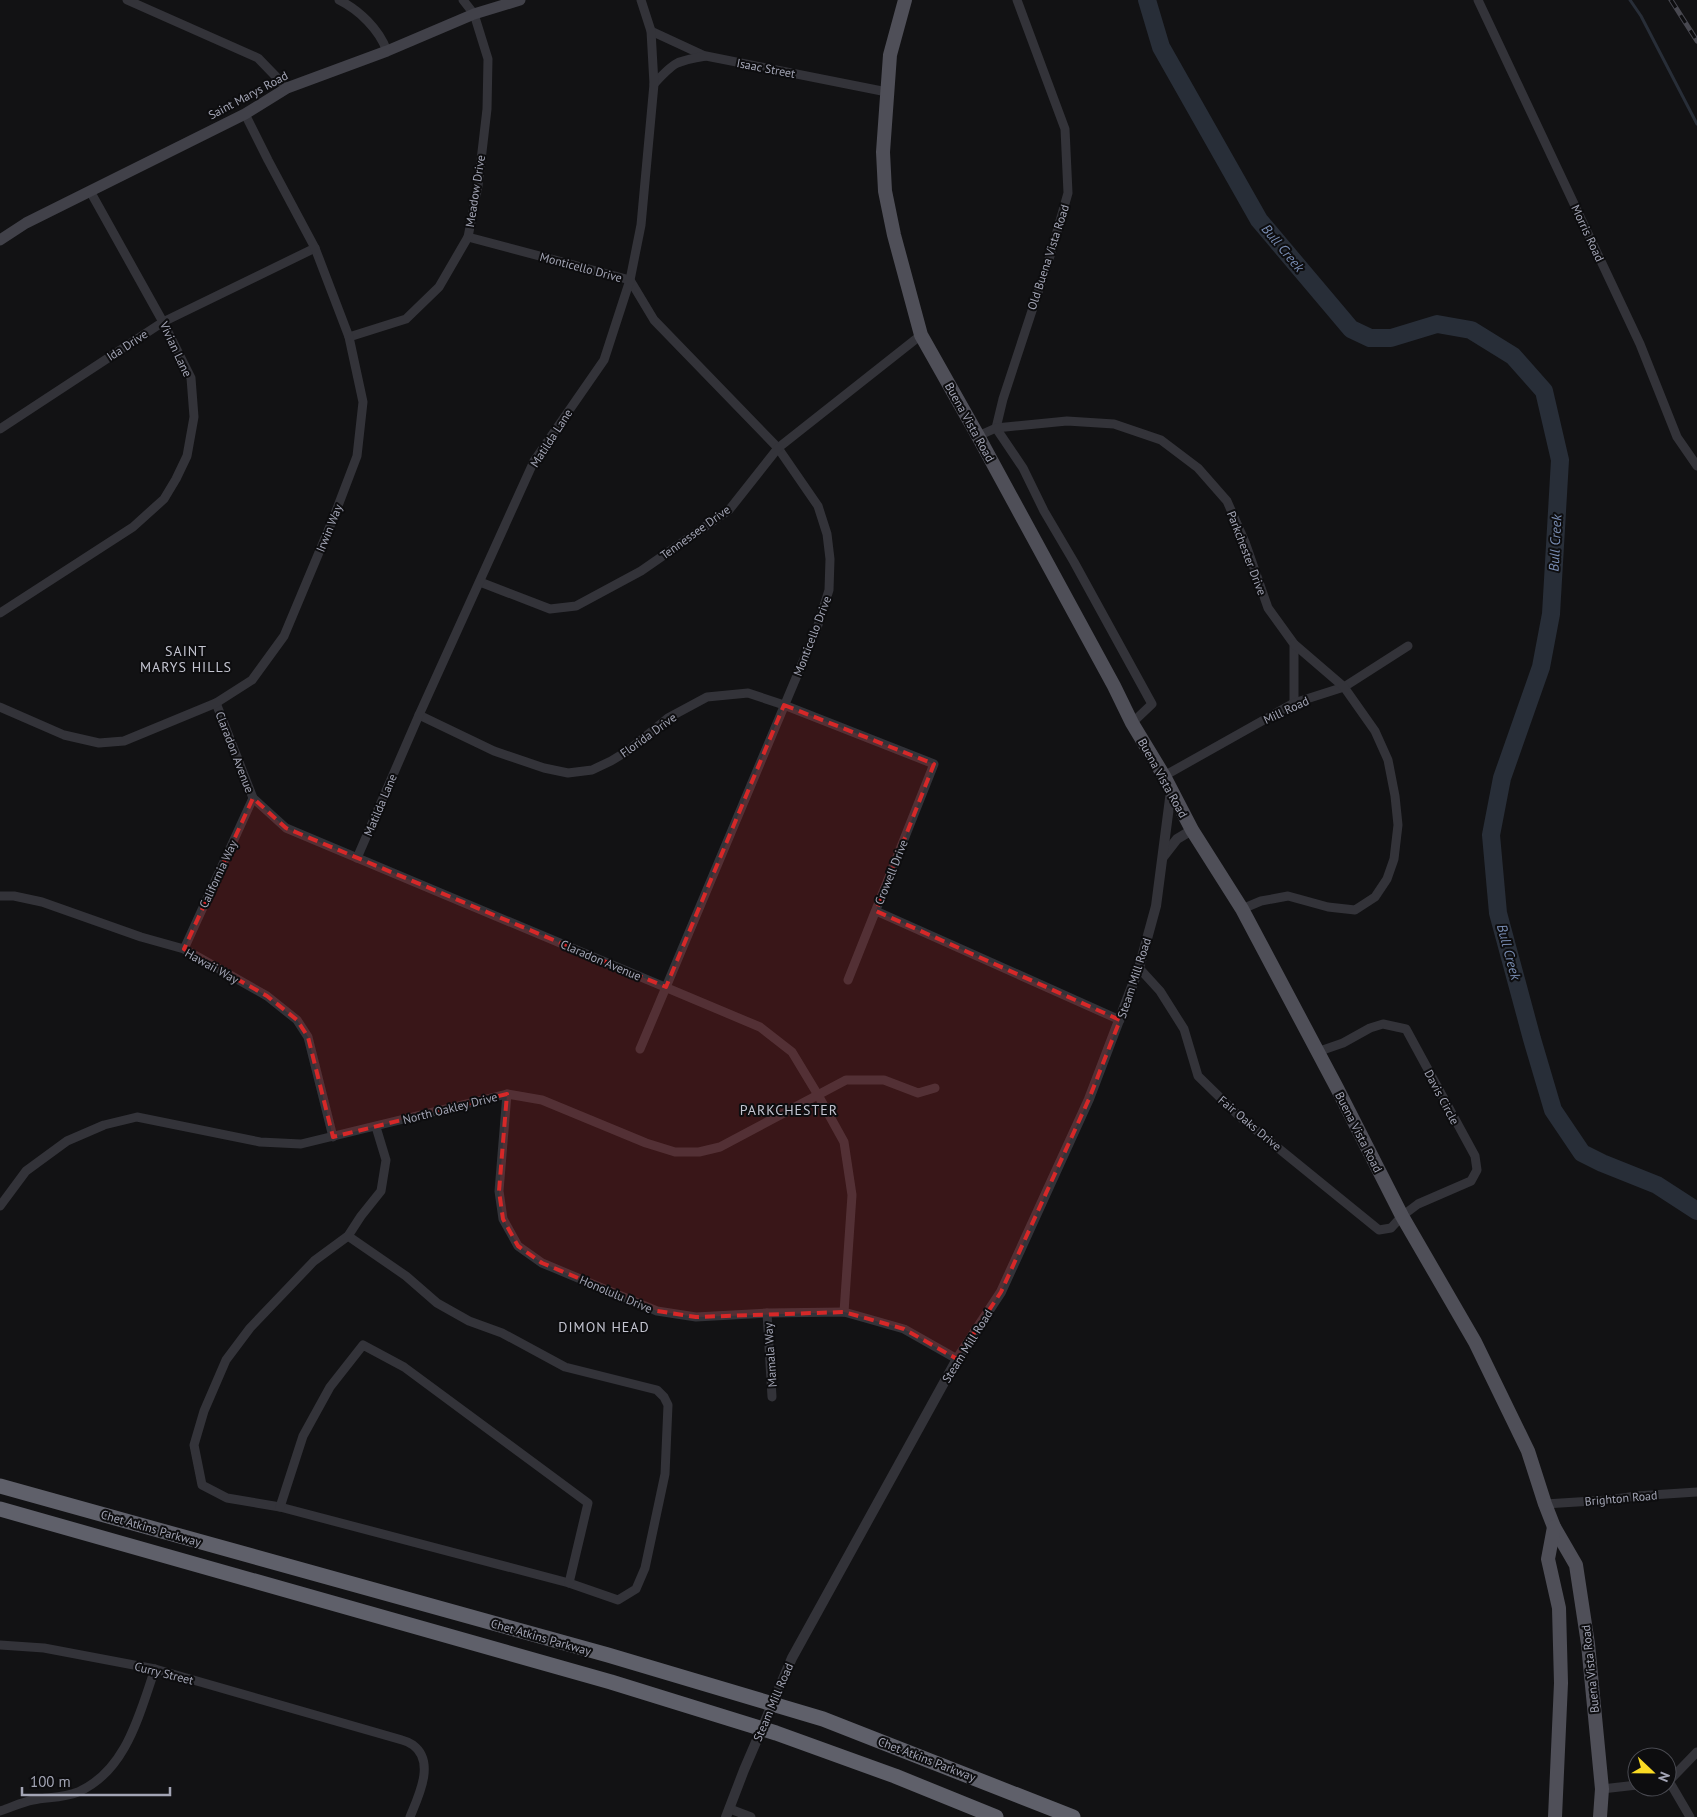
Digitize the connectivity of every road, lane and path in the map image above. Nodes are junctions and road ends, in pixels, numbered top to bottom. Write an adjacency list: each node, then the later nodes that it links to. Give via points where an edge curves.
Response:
1 (127, 0): 14 (street, via 258,58)
2 (338, 0): 11 (street, via 352,6 382,37)
3 (463, 0): 9 (street)
4 (520, 0): 9 (main road, Saint Marys Road)
5 (641, 0): 10 (street, Matilda Lane)
6 (905, 0): 15 (main road, Buena Vista Road, via 890,54)
7 (1016, 0): 25 (street, Old Buena Vista Road, via 1065,129 1068,193 1002,399)
8 (1478, 0): 29 (street, Morris Road, via 1640,344 1677,437)
9 (474, 14): 11 (main road, Saint Marys Road); 18 (street, Meadow Drive, via 488,59 486,118)
10 (651, 31): 12 (street); 13 (street, Matilda Lane)
11 (387, 50): 14 (main road, Saint Marys Road)
12 (706, 56): 13 (street, Isaac Street, via 678,61); 15 (street, Isaac Street)
13 (654, 84): 21 (street, Matilda Lane, via 641,225)
14 (287, 88): 16 (main road, Saint Marys Road)
15 (887, 92): 23 (main road, Buena Vista Road, via 883,152 885,192)
16 (245, 114): 17 (main road, Saint Marys Road); 20 (street, Irwin Way)
17 (90, 191): 19 (main road, Saint Marys Road); 22 (street, Vivian Lane)
18 (468, 237): 21 (street, Monticello Drive); 24 (street, Meadow Drive, via 440,287 406,319)
19 (0, 240)
20 (315, 248): 22 (street, Ida Drive); 24 (street, Irwin Way)
21 (630, 280): 28 (street, Monticello Drive, via 654,320); 30 (street, Matilda Lane, via 604,360 534,461)
22 (163, 322): 26 (street, Ida Drive); 31 (street, Vivian Lane, via 190,378 194,417 187,456 176,479 164,499 133,527)
23 (921, 335): 27 (main road, Buena Vista Road); 28 (street, Tennessee Drive)
24 (349, 338): 35 (street, Irwin Way, via 363,402 357,456 284,636 252,680)
25 (996, 428): 27 (street, Parkchester Drive); 32 (street, Parkchester Drive, via 1067,421 1114,424 1161,440 1198,468 1227,501 1268,608); 40 (street, via 1023,468 1152,704)
26 (0, 429)
27 (978, 436): 40 (main road, Buena Vista Road)
28 (778, 448): 30 (street, Tennessee Drive, via 729,510 641,571 576,606 550,609); 37 (street, Monticello Drive, via 818,506 827,534 830,559 829,590 817,628)
29 (1697, 466)
30 (480, 582): 39 (street, Matilda Lane)
31 (0, 613)
32 (1294, 644): 34 (street, Parkchester Drive); 36 (street)
33 (1408, 646): 34 (street, Mill Road)
34 (1344, 687): 36 (street, Mill Road); 49 (street, Parkchester Drive, via 1375,731 1388,760 1398,826 1394,859 1387,879 1375,897 1355,910 1328,907 1288,896 1261,901)
35 (216, 703): 38 (street, Irwin Way, via 124,741 98,743 64,735); 44 (street, Claradon Avenue)
36 (1294, 703): 42 (street, Mill Road)
37 (784, 705): 39 (street, Florida Drive, via 748,693 707,697 668,718 611,761 592,770 568,773 494,751); 41 (street, Florida Drive); 54 (street, Monticello Drive)
38 (0, 707)
39 (419, 715): 47 (street, Matilda Lane)
40 (1132, 723): 42 (main road, Buena Vista Road)
41 (934, 764): 50 (street, Crowell Drive)
42 (1164, 776): 43 (main road, Buena Vista Road)
43 (1171, 791): 45 (main road, Buena Vista Road); 46 (street, Steam Mill Road)
44 (253, 798): 47 (street, Claradon Avenue, via 286,828); 51 (street, California Way)
45 (1192, 830): 46 (street, via 1177,839); 49 (main road, Buena Vista Road)
46 (1162, 857): 52 (street, Steam Mill Road, via 1156,906)
47 (357, 858): 54 (street, Claradon Avenue)
48 (0, 896): 51 (street, Hawaii Way, via 42,902 141,938)
49 (1242, 909): 57 (main road, Buena Vista Road)
50 (876, 911): 53 (street, Crowell Drive); 55 (street)
51 (184, 949): 62 (street, Hawaii Way, via 267,996 297,1020 308,1037)
52 (1139, 968): 55 (street, Steam Mill Road); 64 (street, Fair Oaks Drive, via 1160,991 1184,1029 1198,1076 1240,1118 1379,1230 1391,1228)
53 (848, 980)
54 (666, 987): 56 (street, Monticello Drive); 60 (street, Claradon Avenue, via 760,1027 792,1052)
55 (1120, 1020): 68 (street, Steam Mill Road, via 1089,1099 1001,1292)
56 (640, 1049)
57 (1317, 1052): 64 (main road, Buena Vista Road); 64 (street, Davis Circle, via 1383,1024 1406,1029 1475,1156 1477,1170 1471,1181 1418,1204)
58 (935, 1088): 60 (street, North Oakley Drive, via 918,1093 884,1080 846,1080)
59 (507, 1094): 60 (street, North Oakley Drive, via 542,1100 675,1152 699,1152 720,1147); 61 (street, North Oakley Drive); 67 (street, Honolulu Drive, via 499,1191 503,1219 518,1246 542,1262 657,1311 696,1317)
60 (818, 1095): 66 (street, Claradon Avenue, via 844,1142 852,1194)
61 (376, 1127): 62 (street, North Oakley Drive); 65 (street, via 386,1160 382,1191)
62 (334, 1137): 63 (street, North Oakley Drive, via 300,1144 260,1142 137,1117 104,1125 67,1141 26,1171)
63 (0, 1206)
64 (1402, 1216): 72 (main road, Buena Vista Road, via 1475,1342 1528,1451)
65 (348, 1236): 73 (street, via 314,1261 250,1328 226,1360 204,1411 194,1445 202,1485 227,1498); 76 (street, via 406,1276 437,1303 469,1320 502,1333 565,1367 657,1390 664,1397 668,1405 665,1474 645,1568 636,1589 618,1600)
66 (844, 1312): 67 (street, Honolulu Drive); 68 (street, Honolulu Drive, via 904,1329)
67 (767, 1313): 69 (street, Mamala Way)
68 (957, 1359): 86 (street, Steam Mill Road, via 792,1658)
69 (772, 1397)
70 (0, 1486): 84 (highway, Chet Atkins Parkway, via 599,1652 823,1719)
71 (1697, 1492): 72 (street, Brighton Road)
72 (1545, 1504): 75 (main road, Buena Vista Road)
73 (280, 1507): 76 (street); 76 (street, via 304,1436 330,1386 363,1345 404,1367 588,1503)
74 (0, 1509): 89 (highway, Chet Atkins Parkway, via 776,1732)
75 (1554, 1527): 82 (main road, Buena Vista Road, via 1576,1564 1588,1644); 92 (main road, Buena Vista Road, via 1548,1559 1559,1608 1561,1683)
76 (568, 1583)
77 (0, 1645): 78 (street, Curry Street, via 44,1648)
78 (155, 1670): 85 (street, via 133,1733 118,1759 101,1778 78,1792 32,1800); 87 (street, Curry Street, via 414,1746 425,1770)
79 (1697, 1752): 80 (street)
80 (1677, 1772)
81 (1627, 1785): 82 (street)
82 (1602, 1789): 93 (main road, Buena Vista Road)
83 (1677, 1796): 94 (street)
84 (1033, 1801): 90 (highway, Chet Atkins Parkway); 91 (highway)
85 (0, 1811)
86 (728, 1813): 88 (street)
87 (410, 1817)
88 (751, 1817)
89 (996, 1817)
90 (1073, 1817)
91 (1080, 1817)
92 (1555, 1817)
93 (1600, 1817)
94 (1690, 1817)

